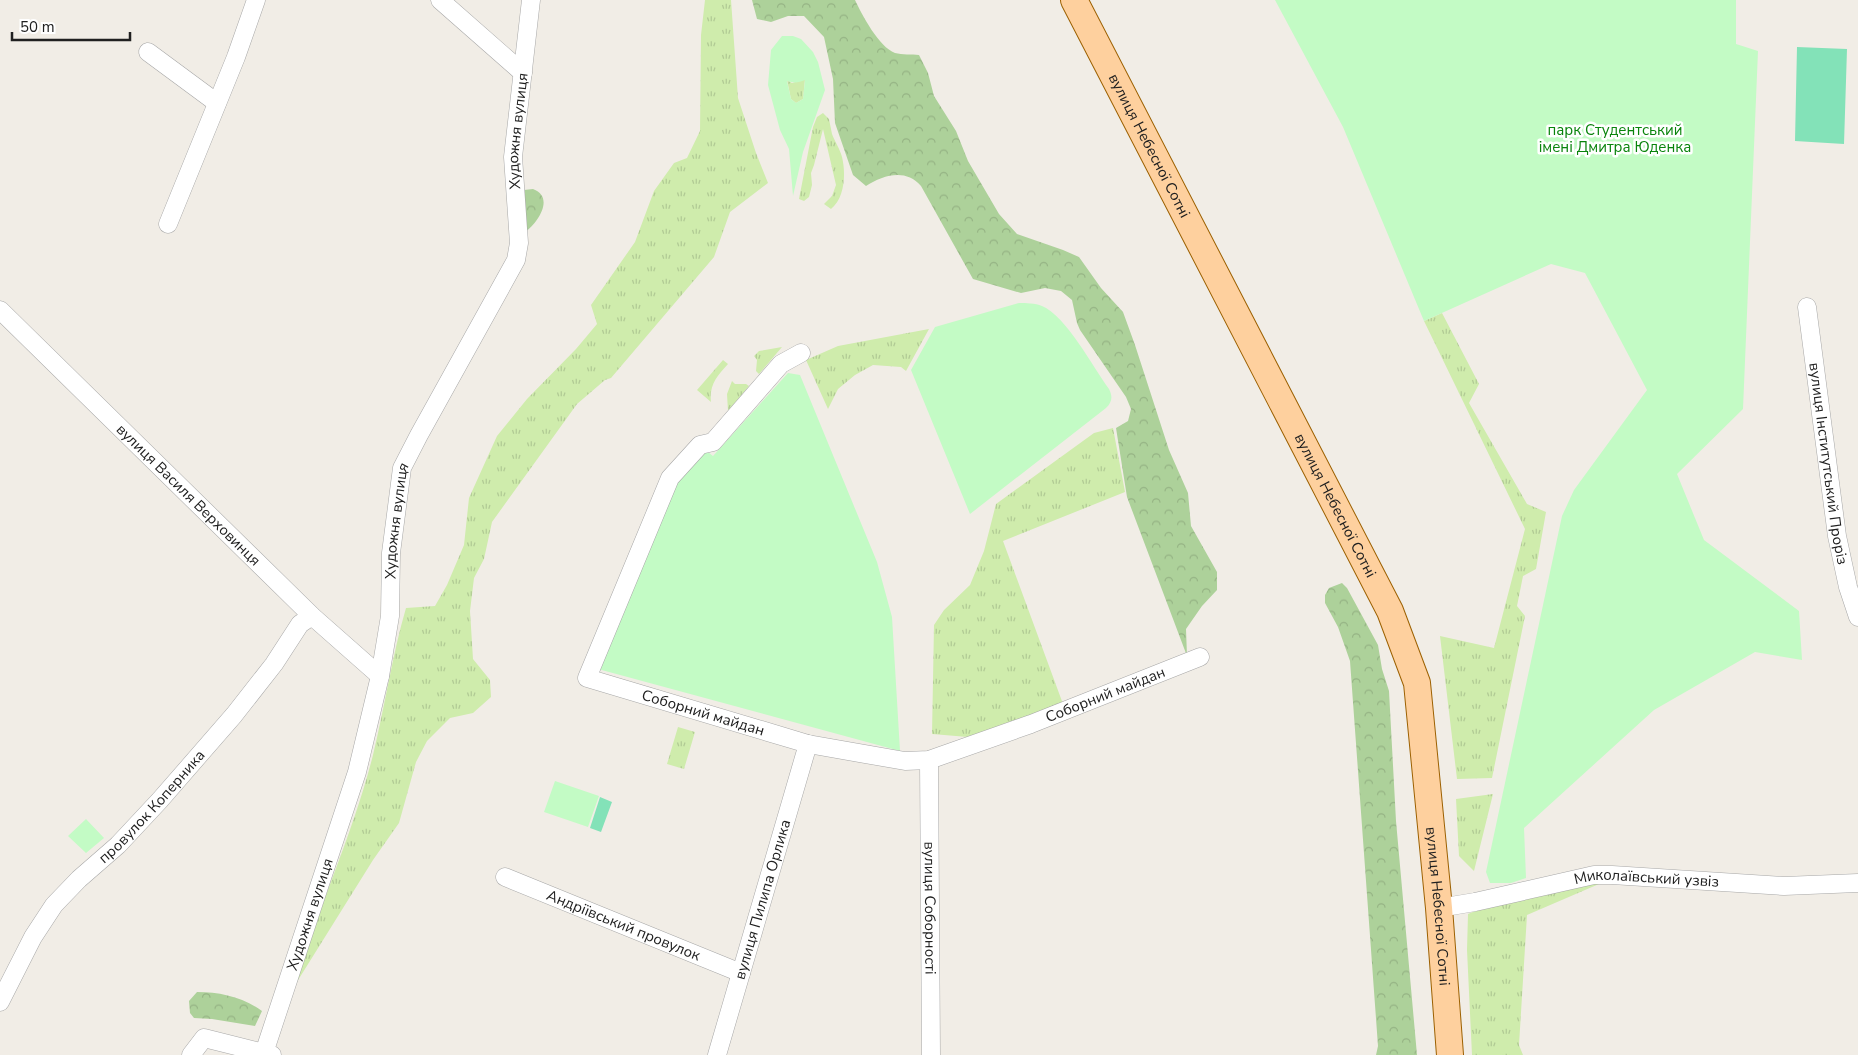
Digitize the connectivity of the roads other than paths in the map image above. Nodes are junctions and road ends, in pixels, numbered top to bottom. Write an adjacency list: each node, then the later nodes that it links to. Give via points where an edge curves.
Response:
1 (256, 0): 7 (street)
2 (440, 0): 6 (street)
3 (531, 0): 6 (street, Художня вулиця)
4 (1074, 0): 20 (main road, вулиця Небесної Сотні, via 1390,611 1417,683)
5 (148, 52): 7 (street)
6 (523, 73): 15 (street, Художня вулиця, via 513,157 519,243 516,260 402,468 391,553 390,616)
7 (217, 104): 8 (street)
8 (168, 224)
9 (1807, 308): 13 (street, вулиця Інститутський Проріз, via 1837,536)
10 (0, 310): 12 (street, вулиця Василя Верховинця)
11 (801, 353): 16 (street, Соборний майдан, via 781,364 713,442 700,445 670,478 587,678)
12 (312, 616): 15 (street, вулиця Василя Верховинця); 22 (street, провулок Коперника, via 300,624 234,715 160,800 54,905)
13 (1858, 617)
14 (1200, 657): 17 (street, Соборний майдан)
15 (380, 676): 23 (street, Художня вулиця, via 358,772)
16 (808, 744): 17 (street, Соборний майдан, via 905,761); 21 (street, вулиця Пилипа Орлика)
17 (929, 760): 26 (street, вулиця Соборності)
18 (505, 876): 21 (street, Андріївський провулок)
19 (1858, 883): 20 (street, Миколаївський узвіз, via 1784,886 1594,875)
20 (1439, 908): 27 (main road, вулиця Небесної Сотні)
21 (741, 973): 25 (street, вулиця Пилипа Орлика)
22 (0, 1002)
23 (268, 1054): 24 (street, via 204,1038)
24 (191, 1055)
25 (717, 1055)
26 (931, 1055)
27 (1450, 1055)

